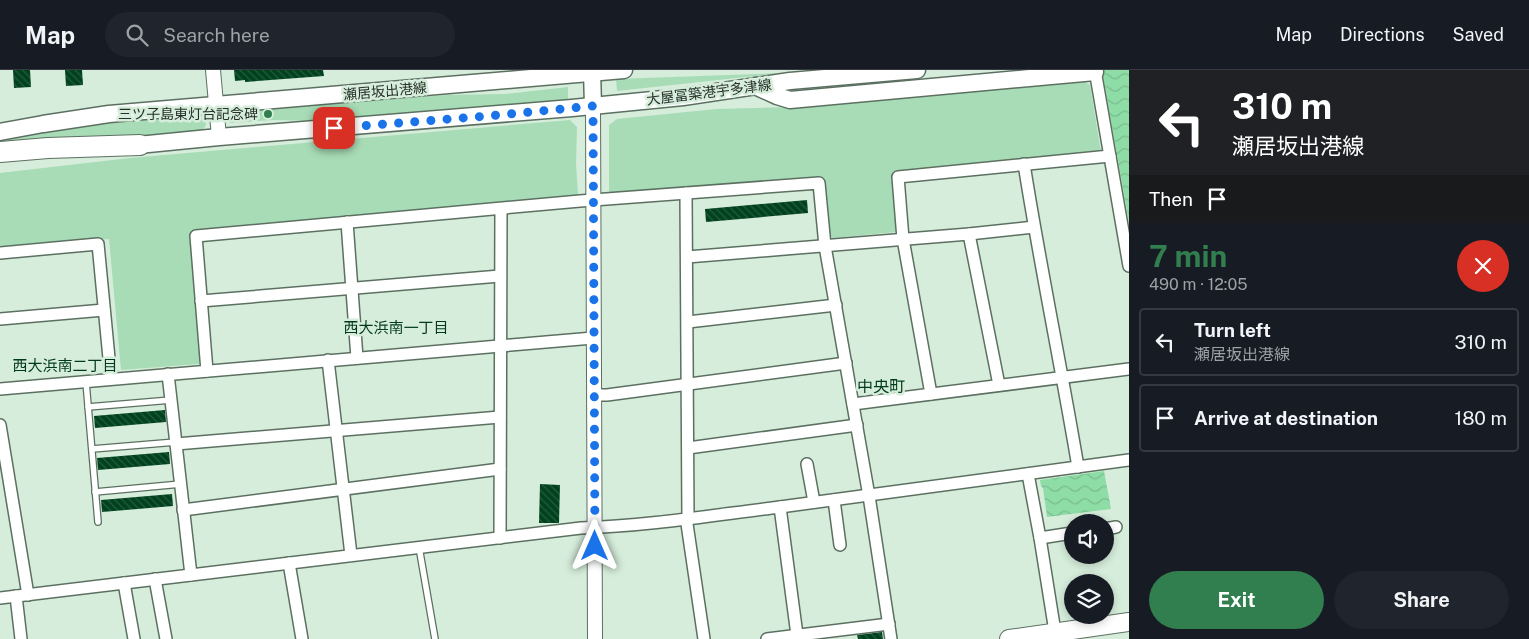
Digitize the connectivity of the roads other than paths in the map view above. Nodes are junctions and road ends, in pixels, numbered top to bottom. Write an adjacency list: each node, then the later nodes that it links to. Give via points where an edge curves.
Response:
1 (213, 70): 7 (street)
2 (624, 70): 4 (main road)
3 (917, 70): 6 (main road, 大屋冨築港宇多津線)
4 (592, 71): 7 (main road, 瀬居坂出港線); 8 (main road)
5 (1095, 71): 6 (main road, via 790,100); 14 (street)
6 (755, 86): 8 (main road, 大屋冨築港宇多津線)
7 (216, 105): 9 (main road, 瀬居坂出港線, via 101,115); 10 (street)
8 (593, 106): 10 (main road); 18 (street)
9 (0, 132)
10 (219, 137): 11 (main road)
11 (140, 145): 12 (main road, via 48,143); 13 (highway); 15 (main road)
12 (0, 147)
13 (0, 152)
14 (1110, 156): 16 (street); 27 (street)
15 (0, 161)
16 (1024, 164): 21 (street); 23 (street, via 898,177)
17 (686, 193): 18 (street); 24 (street, via 820,183); 26 (street)
18 (593, 200): 19 (street); 35 (street)
19 (501, 209): 20 (street); 28 (street)
20 (347, 222): 29 (street); 30 (street, via 196,236)
21 (1034, 227): 22 (street); 43 (street)
22 (969, 234): 23 (street); 46 (street)
23 (903, 239): 24 (street); 49 (street)
24 (825, 246): 26 (street); 31 (street)
25 (0, 253): 32 (street, via 98,244)
26 (687, 257): 34 (street)
27 (1129, 266)
28 (500, 276): 29 (street); 36 (street)
29 (352, 288): 30 (street); 37 (street)
30 (201, 301): 41 (street)
31 (836, 305): 34 (street); 39 (street)
32 (104, 310): 33 (street); 44 (street)
33 (0, 318)
34 (688, 322): 47 (street)
35 (593, 338): 36 (street); 50 (street)
36 (500, 346): 37 (street); 54 (street)
37 (357, 358): 38 (street)
38 (328, 360): 41 (street); 57 (street)
39 (846, 363): 47 (street); 52 (street)
40 (1129, 369): 43 (street)
41 (207, 371): 42 (street)
42 (168, 374): 44 (street); 51 (street)
43 (1063, 377): 46 (street); 64 (street)
44 (111, 379): 45 (street)
45 (86, 382): 48 (street); 53 (lane)
46 (999, 385): 49 (street)
47 (688, 386): 50 (street); 60 (street)
48 (0, 389)
49 (931, 394): 52 (street)
50 (594, 395): 78 (street)
51 (171, 400): 53 (lane); 58 (street)
52 (853, 404): 55 (street)
53 (88, 407): 61 (lane)
54 (500, 416): 57 (street); 65 (street)
55 (857, 424): 60 (street); 71 (street)
56 (0, 425): 59 (street)
57 (336, 430): 58 (street); 68 (street)
58 (176, 443): 61 (lane); 67 (street)
59 (2, 445): 70 (street)
60 (688, 448): 76 (street)
61 (92, 449): 69 (lane)
62 (1129, 460): 64 (street)
63 (807, 464): 73 (street)
64 (1078, 467): 66 (street)
65 (500, 469): 68 (street); 80 (street)
66 (1028, 474): 71 (street); 81 (street)
67 (180, 484): 69 (lane); 75 (street)
68 (343, 490): 75 (street); 84 (street)
69 (95, 492): 77 (lane)
70 (6, 495): 89 (street)
71 (869, 496): 72 (street); 92 (street)
72 (834, 500): 73 (street); 82 (street)
73 (814, 502): 74 (street)
74 (780, 507): 76 (street); 93 (street)
75 (184, 510): 86 (street)
76 (688, 519): 78 (street); 101 (street)
77 (98, 522)
78 (594, 527): 80 (street); 100 (street)
79 (1064, 534): 81 (street)
80 (500, 538): 83 (street)
81 (1040, 538): 94 (street)
82 (840, 545)
83 (419, 547): 84 (street); 99 (lane)
84 (351, 555): 85 (street)
85 (289, 563): 86 (street); 98 (street)
86 (191, 575): 87 (street)
87 (155, 579): 88 (street); 97 (street)
88 (124, 583): 89 (street); 96 (street)
89 (22, 595): 90 (street); 95 (street)
90 (0, 598)
91 (1129, 622): 94 (main road)
92 (889, 624): 93 (street); 103 (street)
93 (797, 635): 102 (street)
94 (1056, 635): 104 (main road)
95 (21, 639)
96 (134, 639)
97 (166, 639)
98 (302, 639)
99 (435, 639)
100 (595, 639)
101 (700, 639)
102 (767, 639)
103 (891, 639)
104 (1009, 639)

